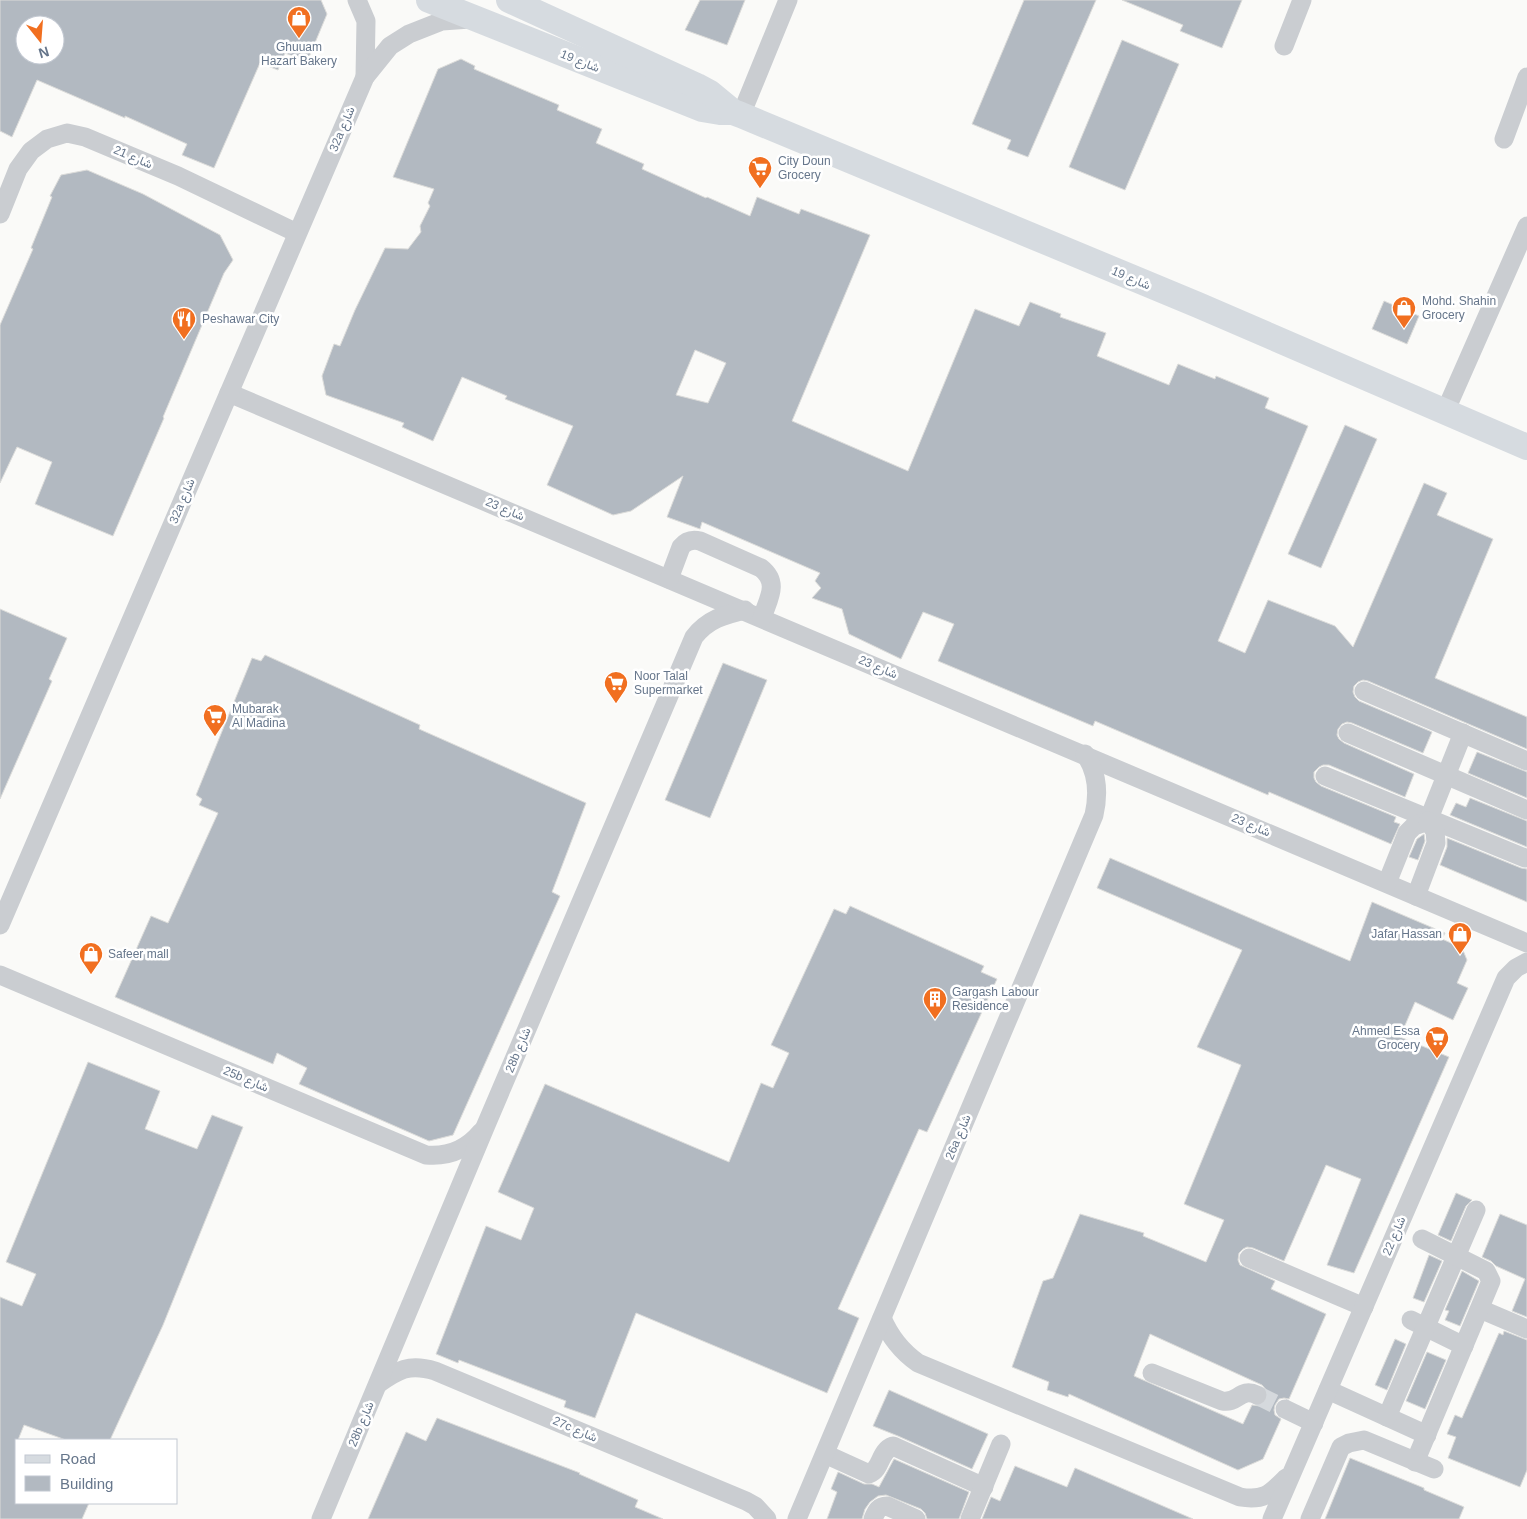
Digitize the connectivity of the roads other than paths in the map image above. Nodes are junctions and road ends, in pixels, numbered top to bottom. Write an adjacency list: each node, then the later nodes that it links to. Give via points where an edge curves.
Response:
1 (357, 0): 8 (street, 32a شارع, via 366,21)
2 (429, 0): 6 (street, شارع 19)
3 (509, 0): 10 (street, شارع 19, via 697,86)
4 (788, 0): 10 (street)
5 (1302, 0): 7 (street)
6 (476, 19): 8 (street, 32a شارع, via 442,21 409,34 390,46); 10 (street, شارع 19, via 702,109)
7 (1284, 46)
8 (364, 77): 14 (street, 32a شارع)
9 (1527, 77): 11 (street)
10 (737, 114): 16 (street, شارع 19, via 1198,305)
11 (1504, 139)
12 (0, 214): 14 (street, شارع 21, via 18,169 31,151 47,139 67,134 85,137 178,176)
13 (1527, 226): 16 (street)
14 (297, 233): 15 (street, 32a شارع)
15 (229, 392): 18 (street, شارع 23); 32 (street, 32a شارع)
16 (1444, 412): 17 (street, شارع 19)
17 (1527, 447)
18 (669, 579): 19 (street, شارع 23); 20 (street, via 684,543 700,541 767,573 772,588)
19 (745, 610): 20 (street, شارع 23); 38 (street, 28b شارع, via 713,619 694,636)
20 (762, 618): 24 (street, شارع 23)
21 (1364, 691): 23 (street)
22 (1348, 733): 26 (street)
23 (1463, 733): 25 (street); 26 (street)
24 (1085, 754): 31 (street, شارع 23); 45 (street, 26a شارع, via 1091,763 1097,787 1094,815)
25 (1527, 760)
26 (1447, 775): 28 (street); 29 (street)
27 (1324, 776): 29 (street)
28 (1527, 810)
29 (1429, 820): 30 (street); 31 (street, via 1414,826 1407,834); 33 (street, via 1435,831 1436,843)
30 (1525, 858)
31 (1387, 883): 33 (street, شارع 23)
32 (7, 888): 34 (street, 32a شارع)
33 (1416, 896): 35 (street, شارع 23)
34 (0, 925)
35 (1527, 943)
36 (1527, 962): 43 (street, شارع 22, via 1506,978)
37 (0, 975): 38 (street, 25b شارع, via 426,1154 458,1150 469,1144)
38 (486, 1125): 50 (street, 28b شارع)
39 (1476, 1210): 41 (street)
40 (1422, 1239): 41 (street)
41 (1456, 1256): 44 (street, via 1490,1277); 46 (street)
42 (1249, 1258): 43 (street)
43 (1364, 1307): 51 (street, شارع 22)
44 (1480, 1309): 47 (street); 48 (street)
45 (882, 1318): 58 (street, 26a شارع); 61 (street, via 902,1351 918,1363 1240,1497 1256,1498 1270,1494)
46 (1418, 1324): 48 (street); 54 (street)
47 (1527, 1329)
48 (1464, 1346): 56 (street)
49 (1152, 1373): 52 (street, via 1222,1401 1234,1401 1244,1393)
50 (378, 1384): 63 (street, 28b شارع); 64 (street, 27c شارع, via 397,1370 408,1367 435,1370 746,1501)
51 (1328, 1390): 54 (street); 55 (street, شارع 22)
52 (1257, 1396)
53 (1285, 1409): 55 (street)
54 (1388, 1417): 56 (street)
55 (1314, 1423): 61 (street, شارع 22)
56 (1427, 1435): 59 (street)
57 (1001, 1444): 62 (street)
58 (825, 1454): 62 (street, via 869,1474 876,1469 885,1451 893,1446); 65 (street, 26a شارع)
59 (1415, 1462): 60 (street); 70 (street, via 1364,1440 1341,1447)
60 (1434, 1470)
61 (1292, 1472): 69 (street, شارع 22)
62 (984, 1487): 68 (street)
63 (321, 1519)
64 (767, 1519)
65 (798, 1519)
66 (873, 1519): 67 (street, via 882,1506)
67 (916, 1519)
68 (970, 1519)
69 (1272, 1519)
70 (1310, 1519)

